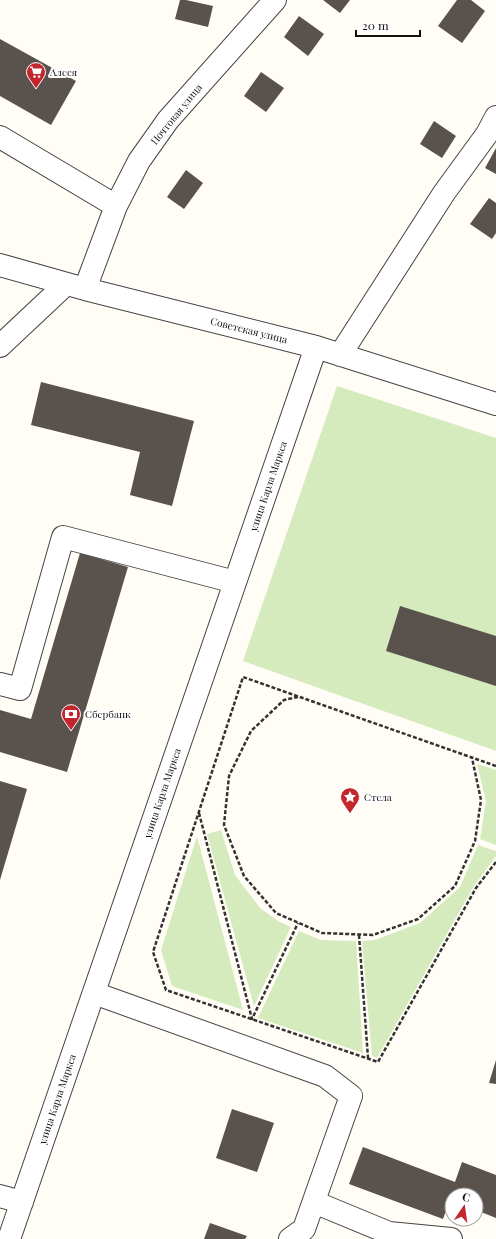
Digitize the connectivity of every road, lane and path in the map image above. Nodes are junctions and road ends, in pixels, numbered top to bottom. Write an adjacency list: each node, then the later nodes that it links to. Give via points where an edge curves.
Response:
1 (275, 0): 4 (street, Почтовая улица, via 168,120 138,161)
2 (496, 117): 9 (street)
3 (0, 137): 4 (street)
4 (116, 206): 6 (street, Почтовая улица)
5 (0, 265): 6 (street, Советская улица)
6 (75, 287): 7 (street, Советская улица); 8 (street)
7 (316, 347): 9 (street, Советская улица); 11 (street, улица Карла Маркса)
8 (2, 349)
9 (340, 355): 10 (street, Советская улица)
10 (496, 404)
11 (235, 582): 12 (street, via 63,537 20,689); 20 (street, улица Карла Маркса)
12 (0, 684)
13 (299, 697): 14 (path); 16 (path, via 243,677); 18 (path, via 284,700 251,731 229,776 224,825 244,876 276,912)
14 (472, 757): 15 (path); 19 (path, via 481,800 475,841 455,886 418,919 373,936)
15 (496, 766)
16 (199, 813): 21 (path); 21 (path, via 153,952 166,990)
17 (496, 862): 22 (path, via 476,888 378,1062)
18 (298, 922): 19 (path, via 322,933); 21 (path)
19 (359, 935): 22 (path)
20 (94, 993): 24 (street, улица Карла Маркса); 25 (street, via 325,1076 351,1096)
21 (252, 1019): 22 (path)
22 (368, 1058)
23 (0, 1196): 24 (street)
24 (22, 1202): 27 (street, улица Карла Маркса)
25 (314, 1202): 26 (street); 28 (street, via 304,1229)
26 (388, 1236): 29 (street)
27 (9, 1239)
28 (290, 1239)
29 (451, 1239)

